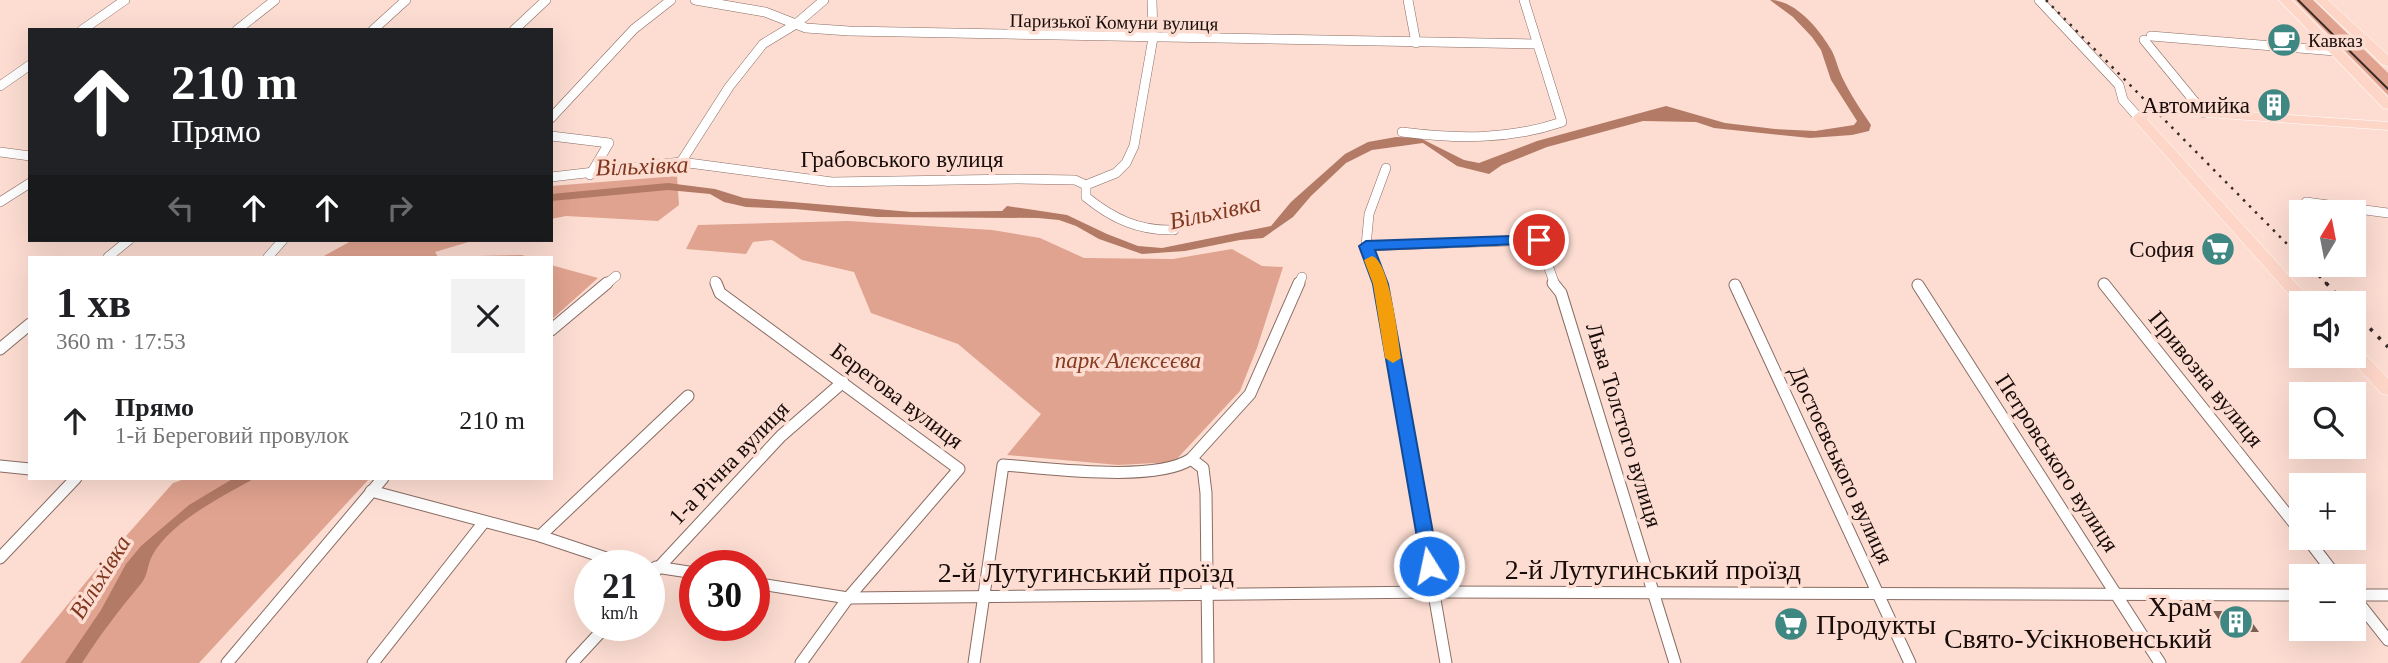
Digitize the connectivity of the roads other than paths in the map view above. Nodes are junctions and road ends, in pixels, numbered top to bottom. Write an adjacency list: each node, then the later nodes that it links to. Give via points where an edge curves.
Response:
1 (125, 0): 15 (street)
2 (275, 0): 16 (street)
3 (406, 0): 17 (street)
4 (546, 0): 18 (street)
5 (671, 0): 29 (street, via 634,29)
6 (695, 0): 14 (street, Паризької Комуни вулиця, via 765,12)
7 (824, 0): 14 (street)
8 (1152, 0): 19 (street)
9 (1408, 0): 20 (street)
10 (1524, 0): 21 (street)
11 (2039, 0): 30 (street, via 2119,85 2123,100)
12 (2285, 0): 23 (main road)
13 (2321, 0): 22 (main road)
14 (796, 24): 19 (street, Паризької Комуни вулиця, via 849,31); 36 (street, via 763,44)
15 (85, 28)
16 (240, 28)
17 (375, 28)
18 (515, 28)
19 (1153, 38): 20 (street, Паризької Комуни вулиця); 41 (street, via 1128,162 1119,173)
20 (1416, 43): 21 (street, Паризької Комуни вулиця)
21 (1536, 44): 32 (street, via 1562,122 1544,129 1465,139)
22 (2382, 50): 24 (main road)
23 (2335, 51): 27 (main road); 28 (street, via 2148,38)
24 (2388, 62)
25 (28, 66): 26 (street)
26 (0, 86)
27 (2388, 104)
28 (2204, 113): 30 (main road, via 2155,110); 31 (main road)
29 (553, 116)
30 (2139, 118): 57 (main road)
31 (2388, 126)
32 (1402, 132)
33 (553, 136): 38 (street, via 609,144)
34 (0, 152): 35 (street)
35 (28, 156)
36 (681, 162): 38 (street, Грабовського вулиця); 41 (street, Грабовського вулиця, via 832,182 1018,179 1075,180)
37 (1387, 169): 48 (street, via 1369,214)
38 (590, 175): 39 (street, Грабовського вулиця)
39 (553, 177)
40 (28, 184): 42 (street)
41 (1086, 185): 45 (street, via 1086,197 1105,214 1155,232)
42 (0, 202)
43 (2366, 210): 44 (street)
44 (2388, 213)
45 (1174, 230)
46 (127, 242): 49 (street)
47 (281, 242): 50 (street)
48 (1366, 246): 80 (street, via 1380,284); 83 (street, Льва Толстого вулиця, via 1539,240 1552,282 1561,293)
49 (109, 256)
50 (269, 256)
51 (616, 276): 58 (street)
52 (1302, 276): 65 (street, via 1250,394)
53 (715, 281): 62 (street, Берегова вулиця, via 720,293)
54 (1735, 285): 81 (street, Достоєвського вулиця)
55 (1919, 285): 86 (street, Петровського вулиця)
56 (2104, 285): 71 (street, Привозна вулиця)
57 (2295, 291)
58 (553, 328)
59 (24, 334): 60 (street)
60 (0, 349)
61 (2366, 366): 63 (main road)
62 (843, 382): 76 (street, 1-а Річна вулиця, via 781,436); 89 (street, Берегова вулиця, via 959,469)
63 (2388, 389)
64 (688, 396): 73 (street)
65 (1191, 459): 82 (street, via 1203,468); 88 (street, via 1179,467 1119,472 1003,465)
66 (0, 466): 67 (street)
67 (28, 469)
68 (74, 480): 77 (street)
69 (381, 480): 70 (street)
70 (371, 491): 72 (street); 93 (street)
71 (2289, 517)
72 (484, 522): 73 (street); 94 (street)
73 (540, 536): 74 (street)
74 (582, 550)
75 (2316, 550): 78 (street)
76 (665, 556)
77 (0, 558)
78 (2327, 564)
79 (770, 586): 89 (street, 2-й Лутугинський проїзд)
80 (1434, 592): 82 (street, 2-й Лутугинський проїзд); 83 (street, 2-й Лутугинський проїзд); 99 (street)
81 (1877, 593): 83 (street, 2-й Лутугинський проїзд); 86 (street, 2-й Лутугинський проїзд); 101 (street, Достоєвського вулиця)
82 (1208, 595): 88 (street, 2-й Лутугинський проїзд); 98 (street)
83 (1655, 595): 100 (street, Льва Толстого вулиця)
84 (2289, 595): 86 (street, 2-й Лутугинський проїзд)
85 (2388, 595): 87 (street)
86 (2117, 596): 102 (street, Петровського вулиця)
87 (2366, 596)
88 (983, 597): 89 (street, 2-й Лутугинський проїзд); 97 (street)
89 (848, 598): 96 (street, Берегова вулиця)
90 (2366, 612): 91 (street)
91 (2388, 640)
92 (592, 641): 95 (street)
93 (226, 663)
94 (373, 663)
95 (572, 663)
96 (801, 663)
97 (974, 663)
98 (1208, 663)
99 (1446, 663)
100 (1675, 663)
101 (1910, 663)
102 (2160, 663)

